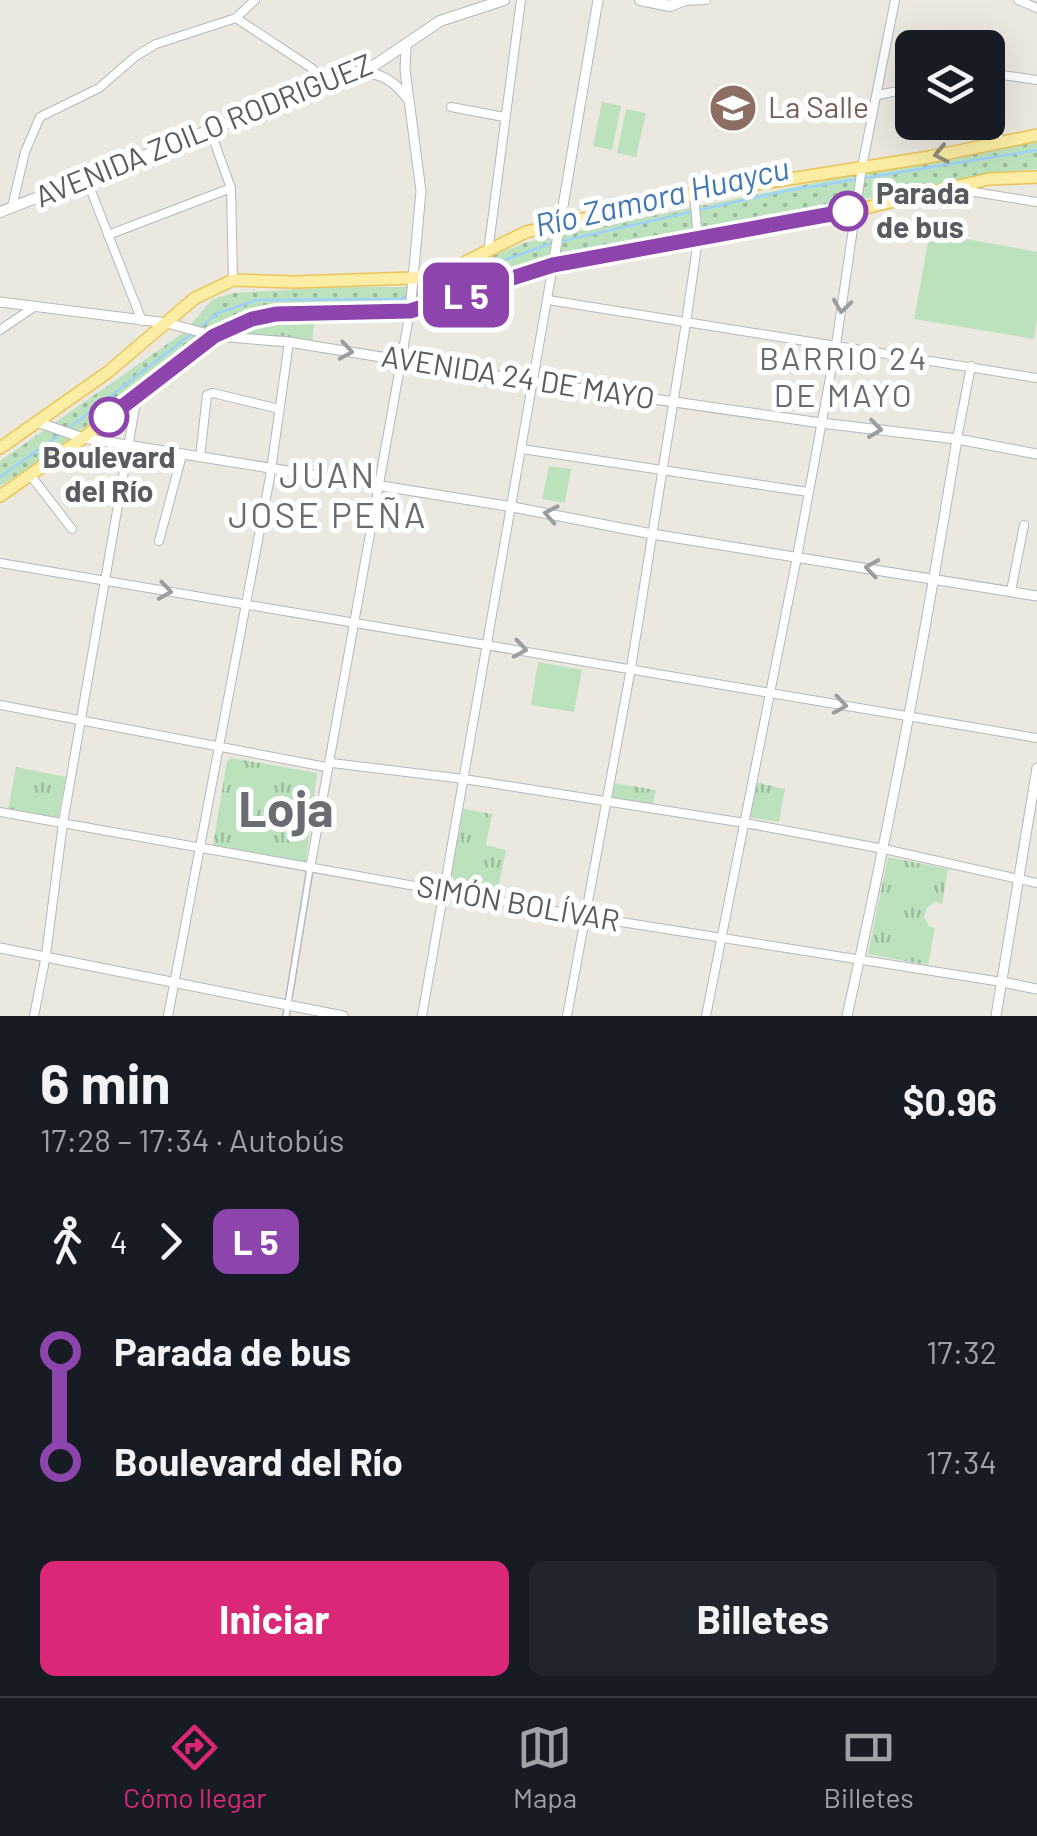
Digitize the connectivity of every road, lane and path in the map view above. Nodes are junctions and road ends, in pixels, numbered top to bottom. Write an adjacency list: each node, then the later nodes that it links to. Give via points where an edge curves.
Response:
1 (255, 0): 11 (street)
2 (504, 0): 12 (main road, AVENIDA ZOILO RODRIGUEZ, via 440,21)
3 (520, 0): 21 (street)
4 (598, 0): 35 (street)
5 (640, 0): 6 (main road, via 670,6)
6 (685, 0): 7 (street)
7 (706, 0)
8 (895, 0): 18 (street)
9 (1018, 0): 10 (street)
10 (1037, 8)
11 (236, 18): 16 (street, via 313,69); 32 (street, via 156,44 99,88 40,118 24,152)
12 (406, 46): 13 (main road, AVENIDA ZOILO RODRIGUEZ); 19 (street)
13 (356, 73): 16 (main road, AVENIDA ZOILO RODRIGUEZ); 19 (street, via 382,76)
14 (1005, 75): 15 (street)
15 (1037, 80)
16 (323, 86): 22 (main road, AVENIDA ZOILO RODRIGUEZ)
17 (895, 92): 18 (street)
18 (878, 95): 25 (street)
19 (408, 101): 40 (street, via 420,171)
20 (451, 106): 21 (street)
21 (504, 117): 38 (street)
22 (210, 130): 27 (main road, AVENIDA ZOILO RODRIGUEZ); 28 (street)
23 (1037, 136): 24 (main road)
24 (998, 141): 25 (main road, one-way to 25)
25 (862, 171): 30 (main road); 33 (street)
26 (1037, 177): 29 (main road)
27 (86, 178): 32 (main road, AVENIDA ZOILO RODRIGUEZ); 36 (street)
28 (232, 188): 36 (street); 41 (street)
29 (952, 188): 31 (street); 33 (main road)
30 (694, 197): 35 (main road); 37 (street)
31 (1037, 202)
32 (12, 207): 34 (main road, AVENIDA ZOILO RODRIGUEZ)
33 (856, 207): 37 (main road); 52 (street, one-way to 52)
34 (0, 212)
35 (561, 224): 38 (main road, via 526,232); 39 (street)
36 (108, 235): 46 (street)
37 (698, 236): 39 (main road); 48 (street)
38 (488, 252): 40 (main road)
39 (553, 265): 42 (street); 45 (main road)
40 (413, 278): 41 (main road); 45 (street)
41 (233, 280): 47 (main road, via 195,298)
42 (548, 300): 48 (street); 56 (street)
43 (0, 302): 44 (street, AVENIDA 24 DE MAYO)
44 (34, 306): 46 (street, AVENIDA 24 DE MAYO); 49 (street)
45 (410, 311): 50 (main road, via 276,314); 53 (street)
46 (142, 320): 47 (street, AVENIDA 24 DE MAYO)
47 (167, 323): 50 (street, AVENIDA 24 DE MAYO); 60 (main road)
48 (686, 324): 52 (street); 58 (street)
49 (0, 330)
50 (214, 336): 51 (street, AVENIDA 24 DE MAYO); 57 (main road)
51 (289, 342): 53 (street, AVENIDA 24 DE MAYO, one-way to 53); 59 (street)
52 (836, 346): 54 (street); 61 (street)
53 (402, 360): 56 (street, AVENIDA 24 DE MAYO); 73 (street)
54 (971, 366): 55 (street); 63 (street)
55 (1037, 378)
56 (535, 382): 58 (street, AVENIDA 24 DE MAYO); 66 (street)
57 (133, 398): 62 (main road); 64 (street)
58 (674, 402): 61 (street, AVENIDA 24 DE MAYO); 70 (street)
59 (278, 409): 69 (street, via 207,395); 71 (street)
60 (41, 423): 62 (street); 65 (main road)
61 (822, 423): 63 (street, AVENIDA 24 DE MAYO, one-way to 63); 74 (street)
62 (79, 437): 64 (street); 72 (main road)
63 (957, 439): 68 (street, AVENIDA 24 DE MAYO); 83 (street)
64 (129, 445): 67 (street); 84 (street)
65 (0, 448)
66 (522, 448): 70 (street); 76 (street)
67 (182, 454): 69 (street); 80 (street)
68 (1037, 454)
69 (200, 457): 71 (street)
70 (662, 468): 74 (street); 79 (street)
71 (268, 470): 73 (street); 87 (street)
72 (31, 476): 75 (main road); 78 (street)
73 (376, 486): 76 (street); 88 (street)
74 (808, 492): 81 (street)
75 (0, 496)
76 (513, 507): 79 (street, one-way to 76); 89 (street)
77 (1024, 525): 85 (street)
78 (72, 529)
79 (652, 534): 81 (street); 90 (street)
80 (159, 541)
81 (798, 557): 83 (street, one-way to 81); 91 (street)
82 (0, 563): 84 (street)
83 (935, 578): 85 (street); 93 (street)
84 (107, 582): 87 (street, one-way to 87); 94 (street)
85 (1011, 591): 86 (street)
86 (1037, 596)
87 (244, 603): 88 (street); 96 (street)
88 (352, 620): 89 (street); 97 (street)
89 (487, 644): 90 (street, one-way to 90); 99 (street)
90 (631, 668): 91 (street); 100 (street)
91 (770, 694): 93 (street, one-way to 93); 103 (street)
92 (0, 705): 94 (street)
93 (908, 716): 95 (street); 105 (street)
94 (81, 722): 96 (street); 102 (street)
95 (1037, 738)
96 (220, 747): 97 (street); 104 (street)
97 (326, 767): 99 (street); 106 (street)
98 (1037, 768): 107 (street)
99 (464, 779): 100 (street); 109 (street)
100 (605, 803): 103 (street); 110 (street)
101 (0, 812): 102 (street, SIMÓN BOLÍVAR)
102 (63, 823): 104 (street, SIMÓN BOLÍVAR); 113 (street)
103 (745, 823): 105 (street); 111 (street)
104 (200, 846): 106 (street, SIMÓN BOLÍVAR); 115 (street)
105 (884, 849): 107 (street); 114 (street)
106 (310, 869): 109 (street, SIMÓN BOLÍVAR); 118 (street)
107 (1018, 880): 108 (street); 116 (street)
108 (1037, 883)
109 (446, 891): 110 (street, SIMÓN BOLÍVAR); 122 (street)
110 (583, 916): 111 (street, SIMÓN BOLÍVAR); 123 (street)
111 (722, 938): 114 (street, SIMÓN BOLÍVAR); 124 (street)
112 (0, 948): 113 (street)
113 (46, 955): 115 (street); 119 (street)
114 (860, 958): 116 (street, SIMÓN BOLÍVAR); 125 (street)
115 (173, 982): 118 (street); 120 (street)
116 (1002, 982): 117 (street, SIMÓN BOLÍVAR); 126 (street)
117 (1037, 989)
118 (287, 1011): 121 (street)
119 (34, 1016)
120 (168, 1016)
121 (343, 1016)
122 (422, 1016)
123 (567, 1016)
124 (706, 1016)
125 (847, 1016)
126 (996, 1016)

